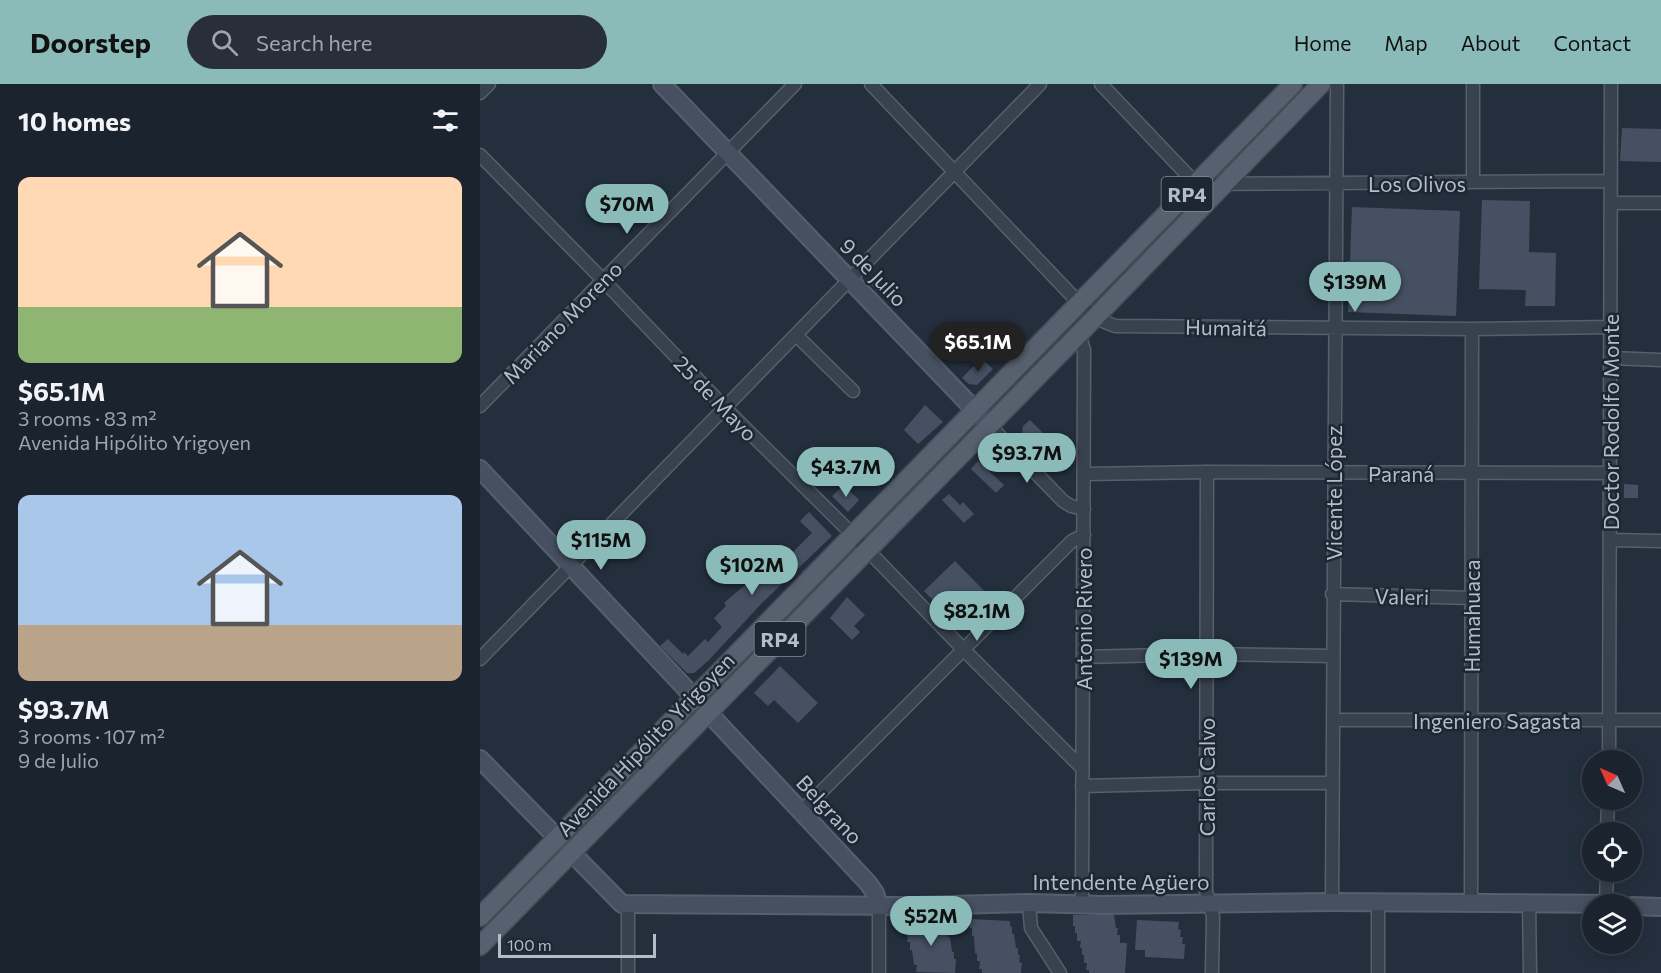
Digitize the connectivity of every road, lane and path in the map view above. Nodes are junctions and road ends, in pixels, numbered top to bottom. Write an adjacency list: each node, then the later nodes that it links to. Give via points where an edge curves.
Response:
1 (489, 84): 11 (street)
2 (662, 84): 12 (street, 9 de Julio)
3 (795, 84): 12 (street, Mariano Moreno)
4 (871, 84): 14 (street)
5 (1040, 84): 14 (street)
6 (1101, 84): 18 (street)
7 (1293, 84): 18 (main road, Avenida Hipólito Yrigoyen / RP4)
8 (1473, 84): 16 (street)
9 (1611, 84): 15 (street, Doctor Rodolfo Monte)
10 (1332, 85): 17 (street, Vicente López); 19 (main road, Avenida Hipólito Yrigoyen / RP4)
11 (480, 93)
12 (728, 152): 22 (street, 9 de Julio); 23 (street, Mariano Moreno)
13 (480, 155): 23 (street, 25 de Mayo)
14 (955, 171): 22 (street); 24 (street)
15 (1610, 181): 16 (street, Los Olivos); 20 (street, Doctor Rodolfo Monte)
16 (1473, 182): 17 (street, Los Olivos)
17 (1337, 183): 19 (street, Los Olivos); 27 (street, Vicente López)
18 (1196, 184): 19 (street, Los Olivos); 24 (main road, Avenida Hipólito Yrigoyen / RP4)
19 (1224, 184): 25 (main road, Avenida Hipólito Yrigoyen / RP4)
20 (1611, 203): 21 (street); 26 (street, Doctor Rodolfo Monte)
21 (1661, 203)
22 (850, 279): 30 (street); 36 (street, 9 de Julio)
23 (603, 280): 34 (street, Mariano Moreno); 35 (street, 25 de Mayo)
24 (1079, 303): 25 (street); 36 (main road, Avenida Hipólito Yrigoyen / RP4)
25 (1095, 318): 27 (street, Humaitá, via 1115,326); 29 (main road, Avenida Hipólito Yrigoyen / RP4)
26 (1611, 327): 28 (street, Humaitá); 31 (street, Doctor Rodolfo Monte)
27 (1334, 328): 28 (street, Humaitá); 40 (street, Vicente López)
28 (1472, 329): 41 (street, Humahuaca)
29 (1079, 334): 37 (main road, Avenida Hipólito Yrigoyen / RP4); 43 (street, Antonio Rivero, via 1084,350)
30 (796, 335): 33 (street); 35 (street)
31 (1610, 358): 32 (street); 42 (street, Doctor Rodolfo Monte)
32 (1661, 360)
33 (853, 391)
34 (480, 406)
35 (725, 408): 46 (street, 25 de Mayo); 50 (street)
36 (976, 411): 37 (street, 9 de Julio); 46 (main road, Avenida Hipólito Yrigoyen / RP4)
37 (989, 424): 44 (street, 9 de Julio, via 1064,501); 49 (main road, Avenida Hipólito Yrigoyen / RP4)
38 (480, 469): 50 (street, Belgrano)
39 (1207, 472): 40 (street, Paraná); 43 (street, Paraná); 54 (street, Carlos Calvo)
40 (1333, 472): 41 (street, Paraná); 51 (street, Vicente López)
41 (1472, 473): 42 (street, Paraná); 52 (street, Humahuaca)
42 (1609, 473): 47 (street, Doctor Rodolfo Monte)
43 (1085, 474): 44 (street, Antonio Rivero)
44 (1084, 509): 45 (street, Antonio Rivero)
45 (1083, 535): 53 (street, via 1072,541); 56 (street, Antonio Rivero)
46 (854, 536): 49 (street, 25 de Mayo); 58 (main road, Avenida Hipólito Yrigoyen / RP4)
47 (1610, 540): 48 (street); 61 (street, Doctor Rodolfo Monte)
48 (1661, 541)
49 (867, 550): 53 (street, 25 de Mayo); 59 (main road, Avenida Hipólito Yrigoyen / RP4)
50 (571, 565): 57 (street); 58 (street, Belgrano)
51 (1332, 594): 52 (street, Valeri); 55 (street, Vicente López)
52 (1472, 598): 63 (street, Humahuaca)
53 (964, 650): 66 (street, 25 de Mayo); 70 (street)
54 (1206, 654): 55 (street); 56 (street); 67 (street, Carlos Calvo)
55 (1332, 656): 60 (street, Vicente López)
56 (1083, 657): 66 (street, Antonio Rivero)
57 (480, 659)
58 (695, 699): 59 (street, Belgrano); 71 (main road, Avenida Hipólito Yrigoyen / RP4)
59 (708, 712): 70 (street, Belgrano); 72 (main road, Avenida Hipólito Yrigoyen / RP4)
60 (1333, 720): 63 (street, Ingeniero Sagasta); 68 (street, Vicente López)
61 (1609, 720): 62 (street, Ingeniero Sagasta); 63 (street, Ingeniero Sagasta); 64 (street, Doctor Rodolfo Monte)
62 (1661, 720)
63 (1471, 721): 76 (street, Humahuaca)
64 (1609, 750)
65 (480, 759): 71 (street)
66 (1082, 768): 69 (street, Antonio Rivero)
67 (1206, 783): 68 (street); 69 (street); 80 (street, Carlos Calvo, via 1206,891)
68 (1331, 783): 73 (street, Vicente López)
69 (1082, 786): 79 (street, Antonio Rivero)
70 (802, 811): 82 (street, Belgrano, via 868,883)
71 (557, 839): 72 (street); 85 (main road, Avenida Hipólito Yrigoyen / RP4)
72 (570, 852): 78 (street); 86 (main road, Avenida Hipólito Yrigoyen / RP4)
73 (1332, 902): 75 (street, Intendente Agüero); 80 (street, Intendente Agüero)
74 (1029, 903): 79 (street, Intendente Agüero); 82 (street, Intendente Agüero); 89 (street, via 1031,928)
75 (1378, 903): 76 (street, Intendente Agüero); 91 (street)
76 (1471, 903): 77 (street, Intendente Agüero)
77 (1529, 903): 81 (street, Intendente Agüero); 92 (street)
78 (622, 904): 82 (street, Intendente Agüero); 87 (street, via 628,911)
79 (1082, 904): 80 (street, Intendente Agüero)
80 (1210, 904): 90 (street, Carlos Calvo)
81 (1582, 904)
82 (879, 906): 88 (street, Belgrano)
83 (1642, 906): 84 (street)
84 (1661, 907)
85 (480, 918)
86 (480, 946)
87 (628, 973)
88 (879, 973)
89 (1060, 973)
90 (1212, 973)
91 (1378, 973)
92 (1530, 973)

